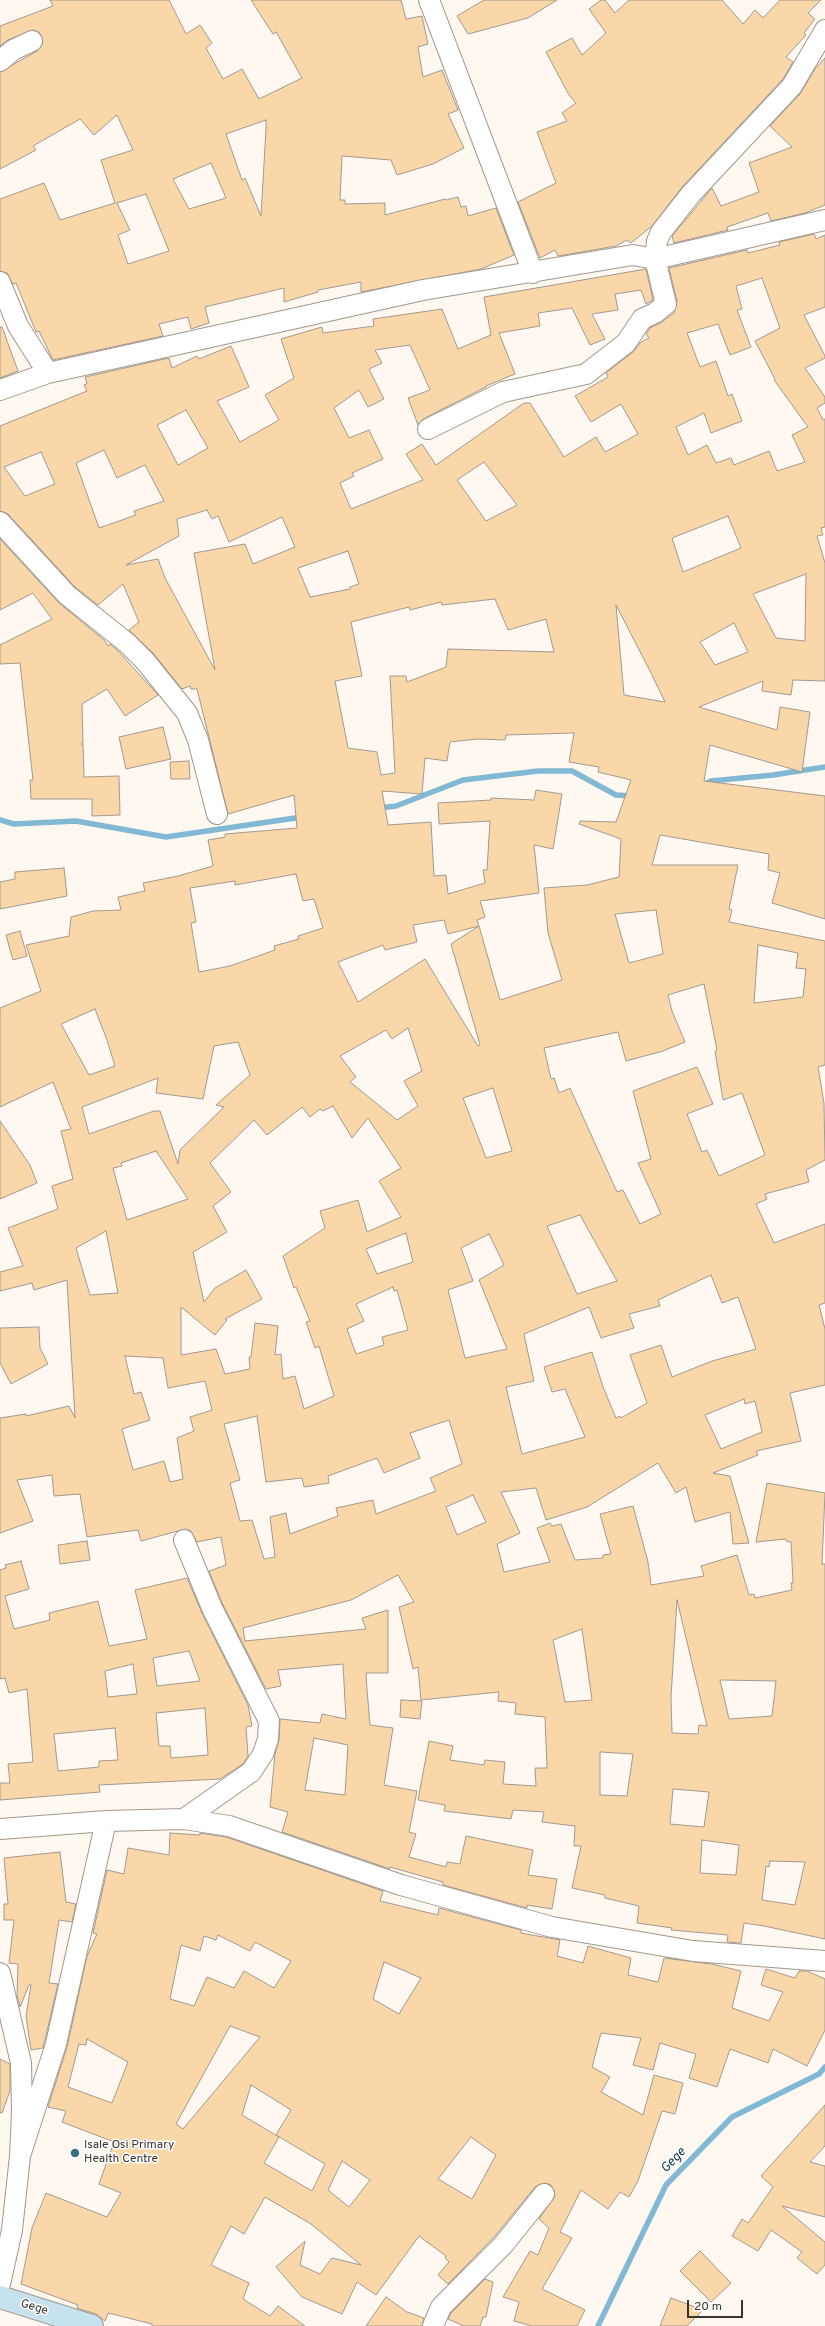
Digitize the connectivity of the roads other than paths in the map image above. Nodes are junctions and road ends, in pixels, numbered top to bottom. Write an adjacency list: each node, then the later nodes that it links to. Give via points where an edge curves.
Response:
1 (429, 0): 7 (street)
2 (825, 30): 6 (street, via 792,86 691,194 661,232)
3 (32, 41): 4 (street, via 13,50)
4 (0, 62)
5 (825, 220): 6 (street)
6 (655, 259): 7 (street, via 633,255); 11 (street, via 666,304 642,319 626,343 601,364 586,374 504,392)
7 (533, 273): 9 (street, via 423,290)
8 (0, 282): 9 (street, via 18,326)
9 (48, 373): 10 (street)
10 (0, 390)
11 (428, 429)
12 (0, 522): 13 (street, via 67,594 145,661 187,713 198,740)
13 (217, 814)
14 (184, 1540): 15 (street, via 212,1608 269,1721 268,1739 263,1754 251,1772)
15 (184, 1818): 16 (street); 18 (street, via 229,1826 401,1886 552,1927 694,1952)
16 (106, 1821): 17 (street); 20 (street, via 56,2044)
17 (0, 1829)
18 (825, 1961)
19 (0, 1973): 20 (street, via 21,2063)
20 (20, 2156): 22 (street, via 12,2230)
21 (544, 2194): 25 (street, via 504,2244 441,2307)
22 (0, 2284)
23 (0, 2297): 24 (street, Gege)
24 (92, 2326)
25 (433, 2326)

